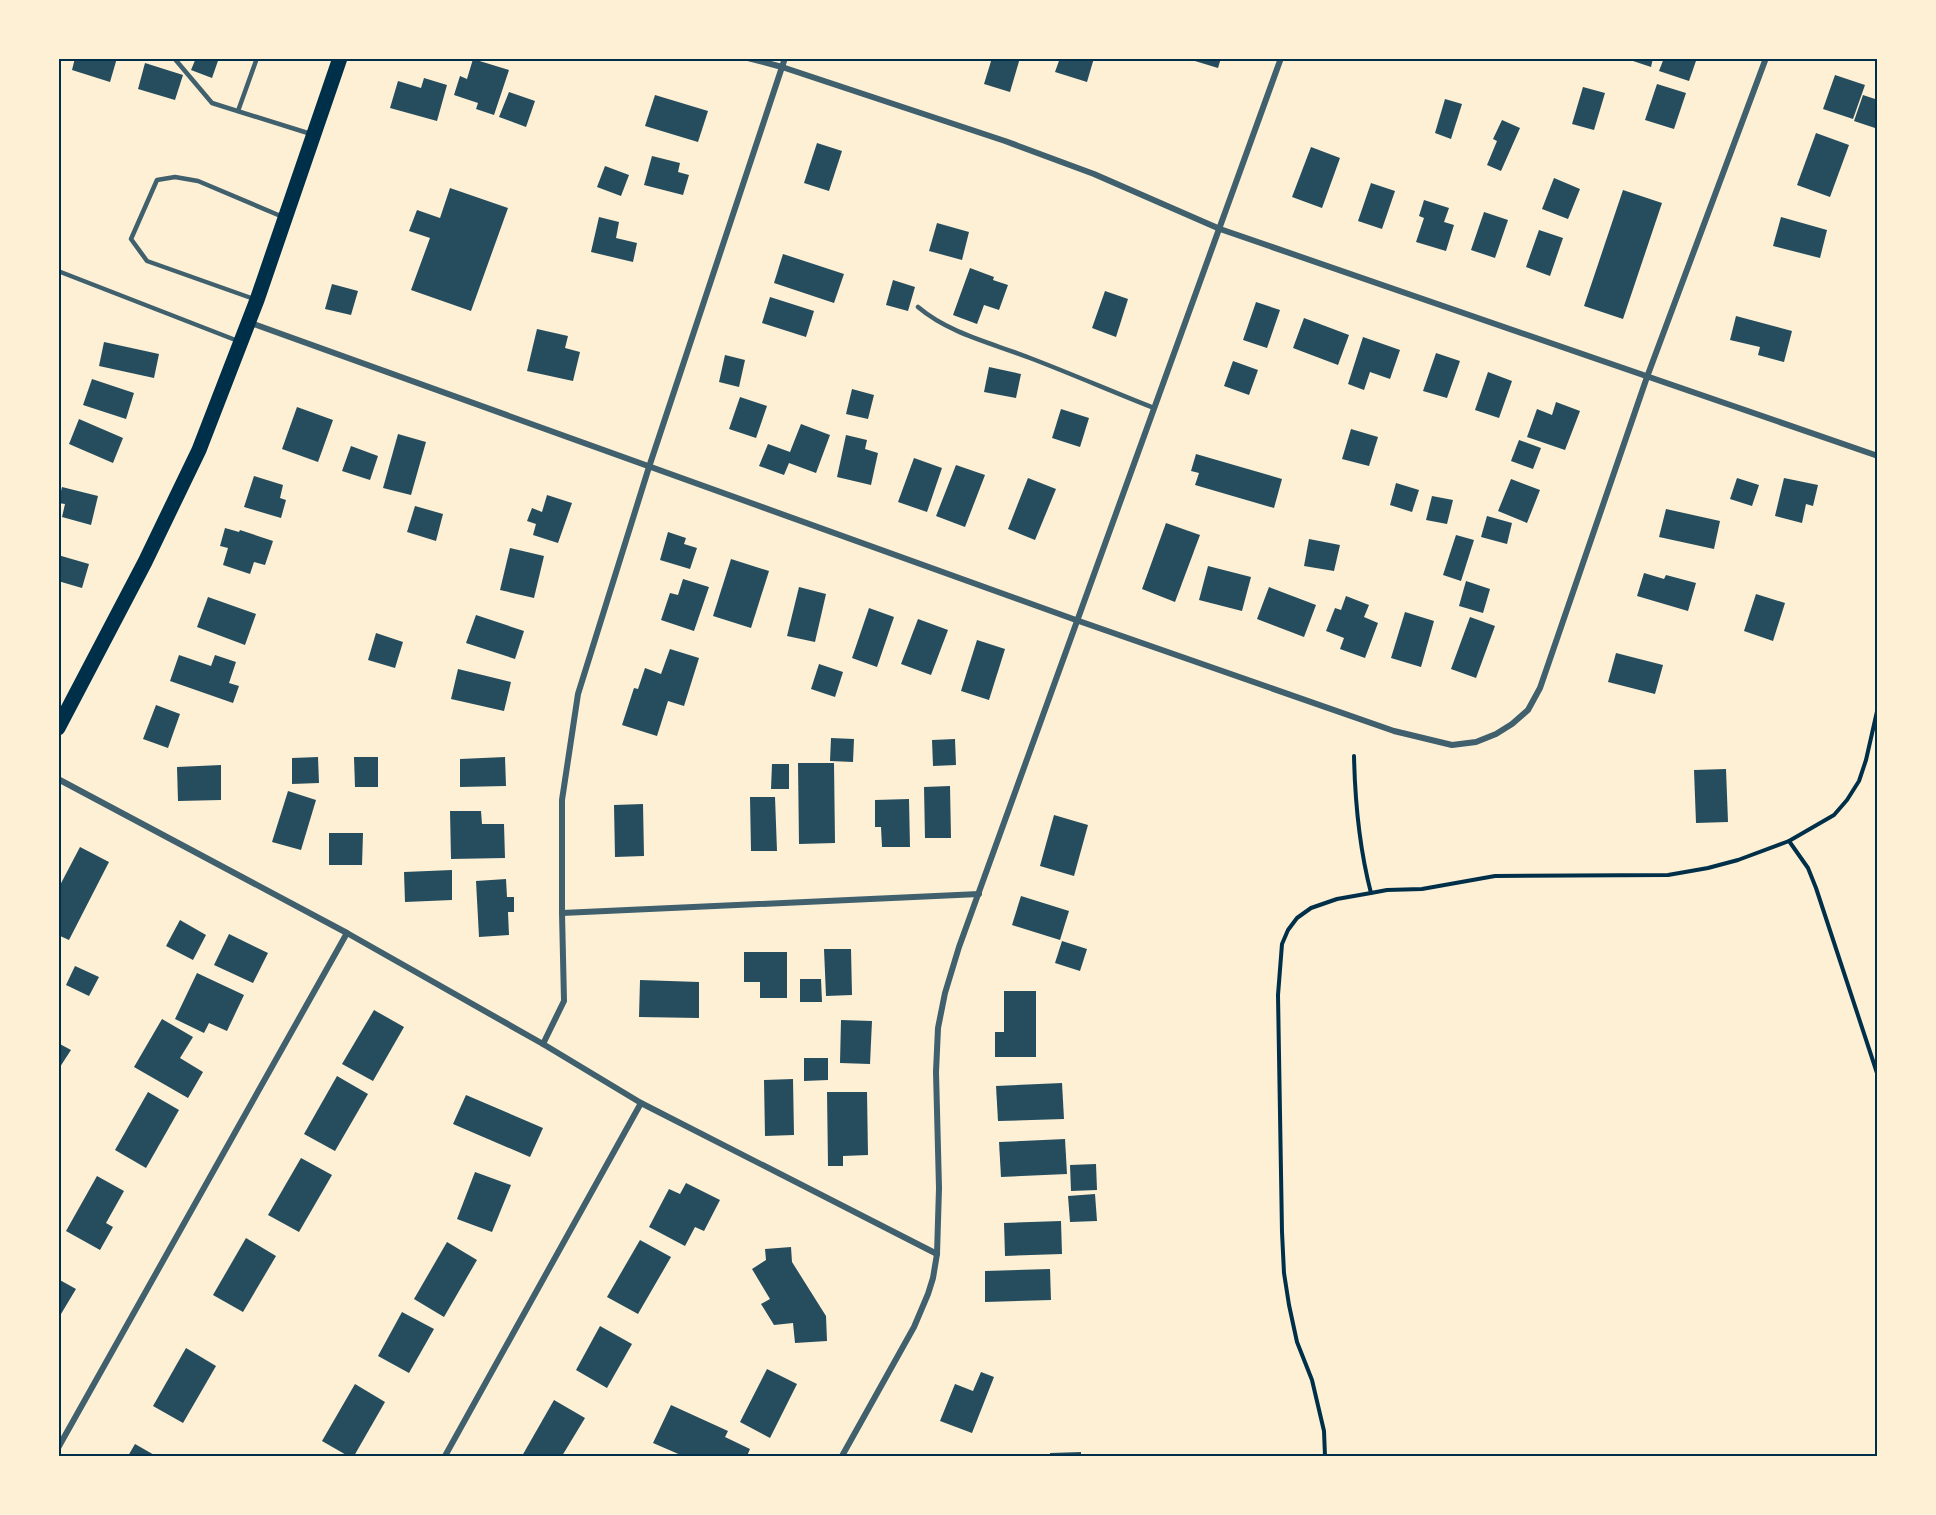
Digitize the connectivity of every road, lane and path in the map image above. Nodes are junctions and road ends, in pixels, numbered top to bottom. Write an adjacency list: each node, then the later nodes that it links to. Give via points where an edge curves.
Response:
1 (174, 58): 9 (lane, via 212,103)
2 (257, 58): 9 (lane)
3 (340, 58): 10 (main road)
4 (748, 58): 8 (street)
5 (785, 58): 8 (street)
6 (1281, 58): 12 (street)
7 (1766, 58): 18 (street)
8 (782, 67): 12 (street, via 1005,141 1094,174); 21 (street)
9 (238, 111): 10 (lane)
10 (314, 135): 11 (main road)
11 (285, 218): 14 (main road); 14 (lane, via 198,181 175,177 157,180 130,239 147,261)
12 (1220, 229): 18 (street); 19 (street)
13 (58, 271): 17 (lane)
14 (257, 300): 16 (main road)
15 (918, 307): 19 (lane, via 964,334)
16 (248, 322): 17 (main road); 21 (street)
17 (240, 342): 24 (main road, via 194,461)
18 (1647, 377): 20 (street); 22 (street, via 1540,688 1528,710 1496,734 1452,745 1429,741)
19 (1154, 408): 22 (street)
20 (1878, 456)
21 (649, 467): 22 (street); 30 (street, via 578,694 562,800)
22 (1076, 620): 29 (street)
23 (1878, 706): 27 (path, via 1866,760 1847,800 1834,815)
24 (58, 728)
25 (1354, 756): 28 (path, via 1359,835)
26 (58, 779): 31 (street)
27 (1789, 841): 28 (path, via 1738,860 1668,875 1495,876); 33 (path, via 1808,868 1816,888)
28 (1371, 893): 39 (path, via 1337,899 1311,908 1297,918 1282,944 1279,962 1284,1273 1297,1342 1312,1380 1324,1431)
29 (979, 894): 30 (street); 35 (street, via 959,947 938,1028)
30 (562, 913): 32 (street, via 564,1001)
31 (347, 933): 32 (street); 36 (street)
32 (543, 1044): 34 (street)
33 (1878, 1076)
34 (641, 1103): 35 (street); 37 (street)
35 (937, 1254): 38 (street, via 922,1310)
36 (58, 1448)
37 (445, 1456)
38 (842, 1456)
39 (1325, 1456)

